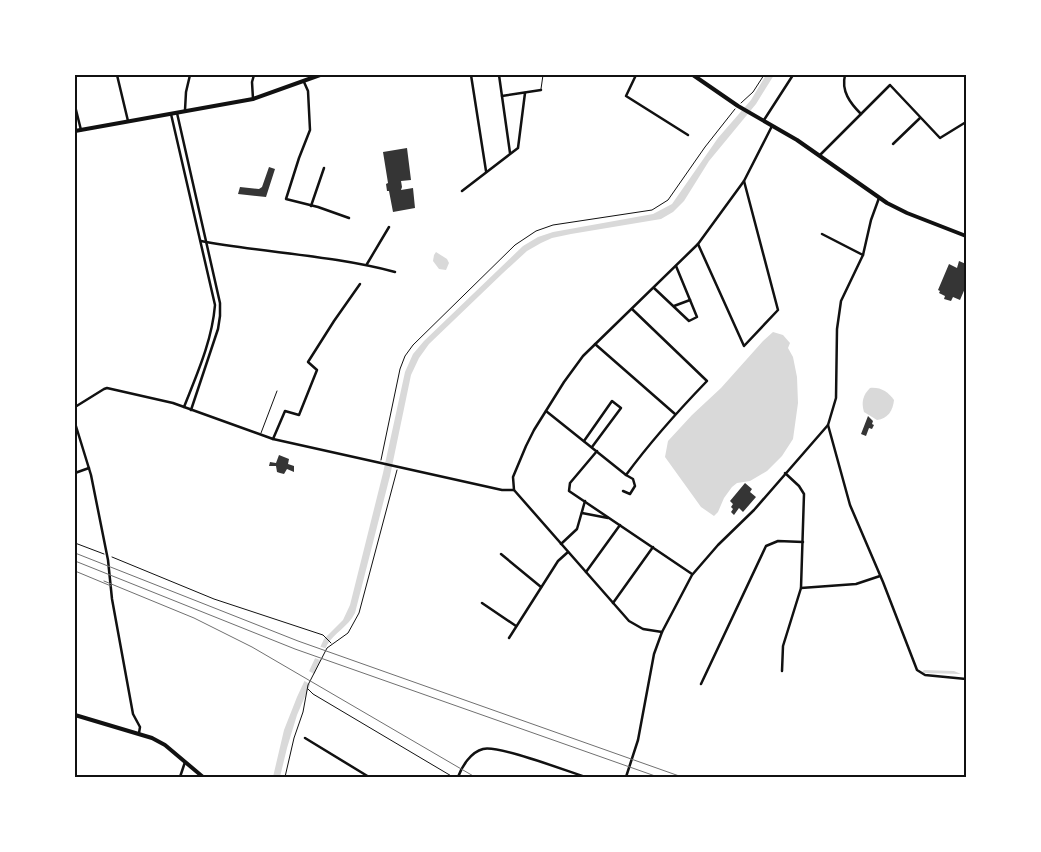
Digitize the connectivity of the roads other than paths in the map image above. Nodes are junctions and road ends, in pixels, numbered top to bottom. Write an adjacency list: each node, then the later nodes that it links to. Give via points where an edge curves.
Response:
1 (117, 75): 25 (street)
2 (190, 75): 18 (street)
3 (254, 75): 16 (street)
4 (320, 75): 12 (main road)
5 (471, 75): 36 (street)
6 (499, 75): 15 (street)
7 (543, 75): 13 (lane)
8 (636, 75): 31 (street, via 626,96)
9 (693, 75): 23 (main road)
10 (793, 75): 23 (street)
11 (845, 75): 21 (street, via 848,100)
12 (304, 82): 16 (main road); 40 (street, via 308,91 310,130 286,200)
13 (541, 90): 14 (street)
14 (526, 93): 15 (street); 33 (street, via 518,148)
15 (502, 96): 33 (street)
16 (253, 98): 18 (main road)
17 (75, 106): 24 (street)
18 (185, 111): 19 (main road)
19 (177, 113): 20 (main road); 46 (street)
20 (171, 114): 25 (main road); 45 (street)
21 (861, 114): 22 (street, via 890,85); 34 (street)
22 (920, 118): 26 (street, via 940,138); 32 (street)
23 (764, 121): 28 (main road)
24 (79, 122): 27 (street); 29 (street)
25 (129, 122): 29 (main road)
26 (966, 122)
27 (75, 123)
28 (772, 126): 34 (main road); 37 (street)
29 (81, 130): 30 (main road)
30 (75, 131)
31 (688, 135)
32 (893, 144)
33 (510, 153): 36 (street)
34 (820, 155): 39 (main road)
35 (324, 168): 40 (street)
36 (486, 171): 38 (street)
37 (744, 181): 47 (street); 47 (street, via 778,310 744,346)
38 (462, 191)
39 (880, 198): 44 (main road); 48 (street)
40 (311, 206): 41 (street)
41 (349, 218)
42 (389, 226): 49 (street)
43 (822, 234): 48 (street)
44 (966, 236)
45 (201, 240): 46 (street); 60 (street, via 215,305 214,325)
46 (206, 242): 49 (street); 61 (street, via 220,316 214,344)
47 (698, 244): 50 (street)
48 (863, 255): 65 (street, via 841,301 836,398)
49 (367, 265): 51 (street)
50 (676, 266): 53 (street); 54 (street)
51 (395, 272)
52 (360, 284): 67 (street, via 308,362 317,370 299,416 285,411)
53 (654, 288): 55 (street); 56 (street)
54 (690, 300): 55 (street); 55 (street, via 697,316 689,321)
55 (674, 306)
56 (631, 309): 57 (street); 63 (street, via 707,381)
57 (595, 344): 62 (street, via 583,356); 63 (street)
58 (277, 392): 66 (lane)
59 (75, 407): 60 (street, via 107,388)
60 (184, 407): 61 (street)
61 (191, 410): 66 (street)
62 (546, 411): 68 (street); 75 (street, via 516,469)
63 (675, 414): 74 (street)
64 (75, 423): 71 (street)
65 (828, 425): 73 (street); 88 (street, via 850,505)
66 (260, 434): 67 (street)
67 (274, 439): 75 (street)
68 (583, 441): 69 (street); 69 (street, via 612,401 621,408)
69 (592, 447): 70 (street)
70 (597, 451): 74 (street); 77 (street, via 568,489)
71 (89, 468): 72 (street); 100 (street, via 107,556 132,714 140,728)
72 (75, 473)
73 (785, 473): 81 (street, via 804,494); 87 (street)
74 (626, 475): 76 (street, via 635,482 635,486 631,496)
75 (514, 490): 82 (street)
76 (623, 490)
77 (585, 502): 78 (street); 79 (street)
78 (582, 513): 79 (street); 82 (street, via 577,529)
79 (610, 518): 80 (street)
80 (620, 524): 83 (street); 86 (street)
81 (803, 542): 90 (street); 98 (street, via 778,541 766,546)
82 (561, 544): 84 (street)
83 (653, 547): 87 (street); 92 (street)
84 (568, 552): 86 (street); 89 (street)
85 (500, 554): 89 (street)
86 (586, 572): 92 (street)
87 (692, 575): 94 (street)
88 (880, 576): 90 (street, via 844,586); 97 (street, via 917,670 925,675)
89 (541, 587): 93 (street)
90 (801, 588): 96 (street, via 783,646)
91 (482, 603): 93 (street)
92 (613, 603): 94 (street, via 629,621 642,629)
93 (516, 626): 95 (street)
94 (662, 632): 108 (street, via 654,654 638,740)
95 (509, 638)
96 (782, 671)
97 (966, 679)
98 (701, 684)
99 (75, 714): 100 (main road)
100 (139, 734): 102 (main road, via 164,745)
101 (305, 738): 106 (street)
102 (186, 762): 104 (street); 105 (main road)
103 (459, 775): 107 (street, via 478,751 487,748)
104 (180, 777)
105 (203, 777)
106 (369, 777)
107 (586, 777)
108 (626, 777)

